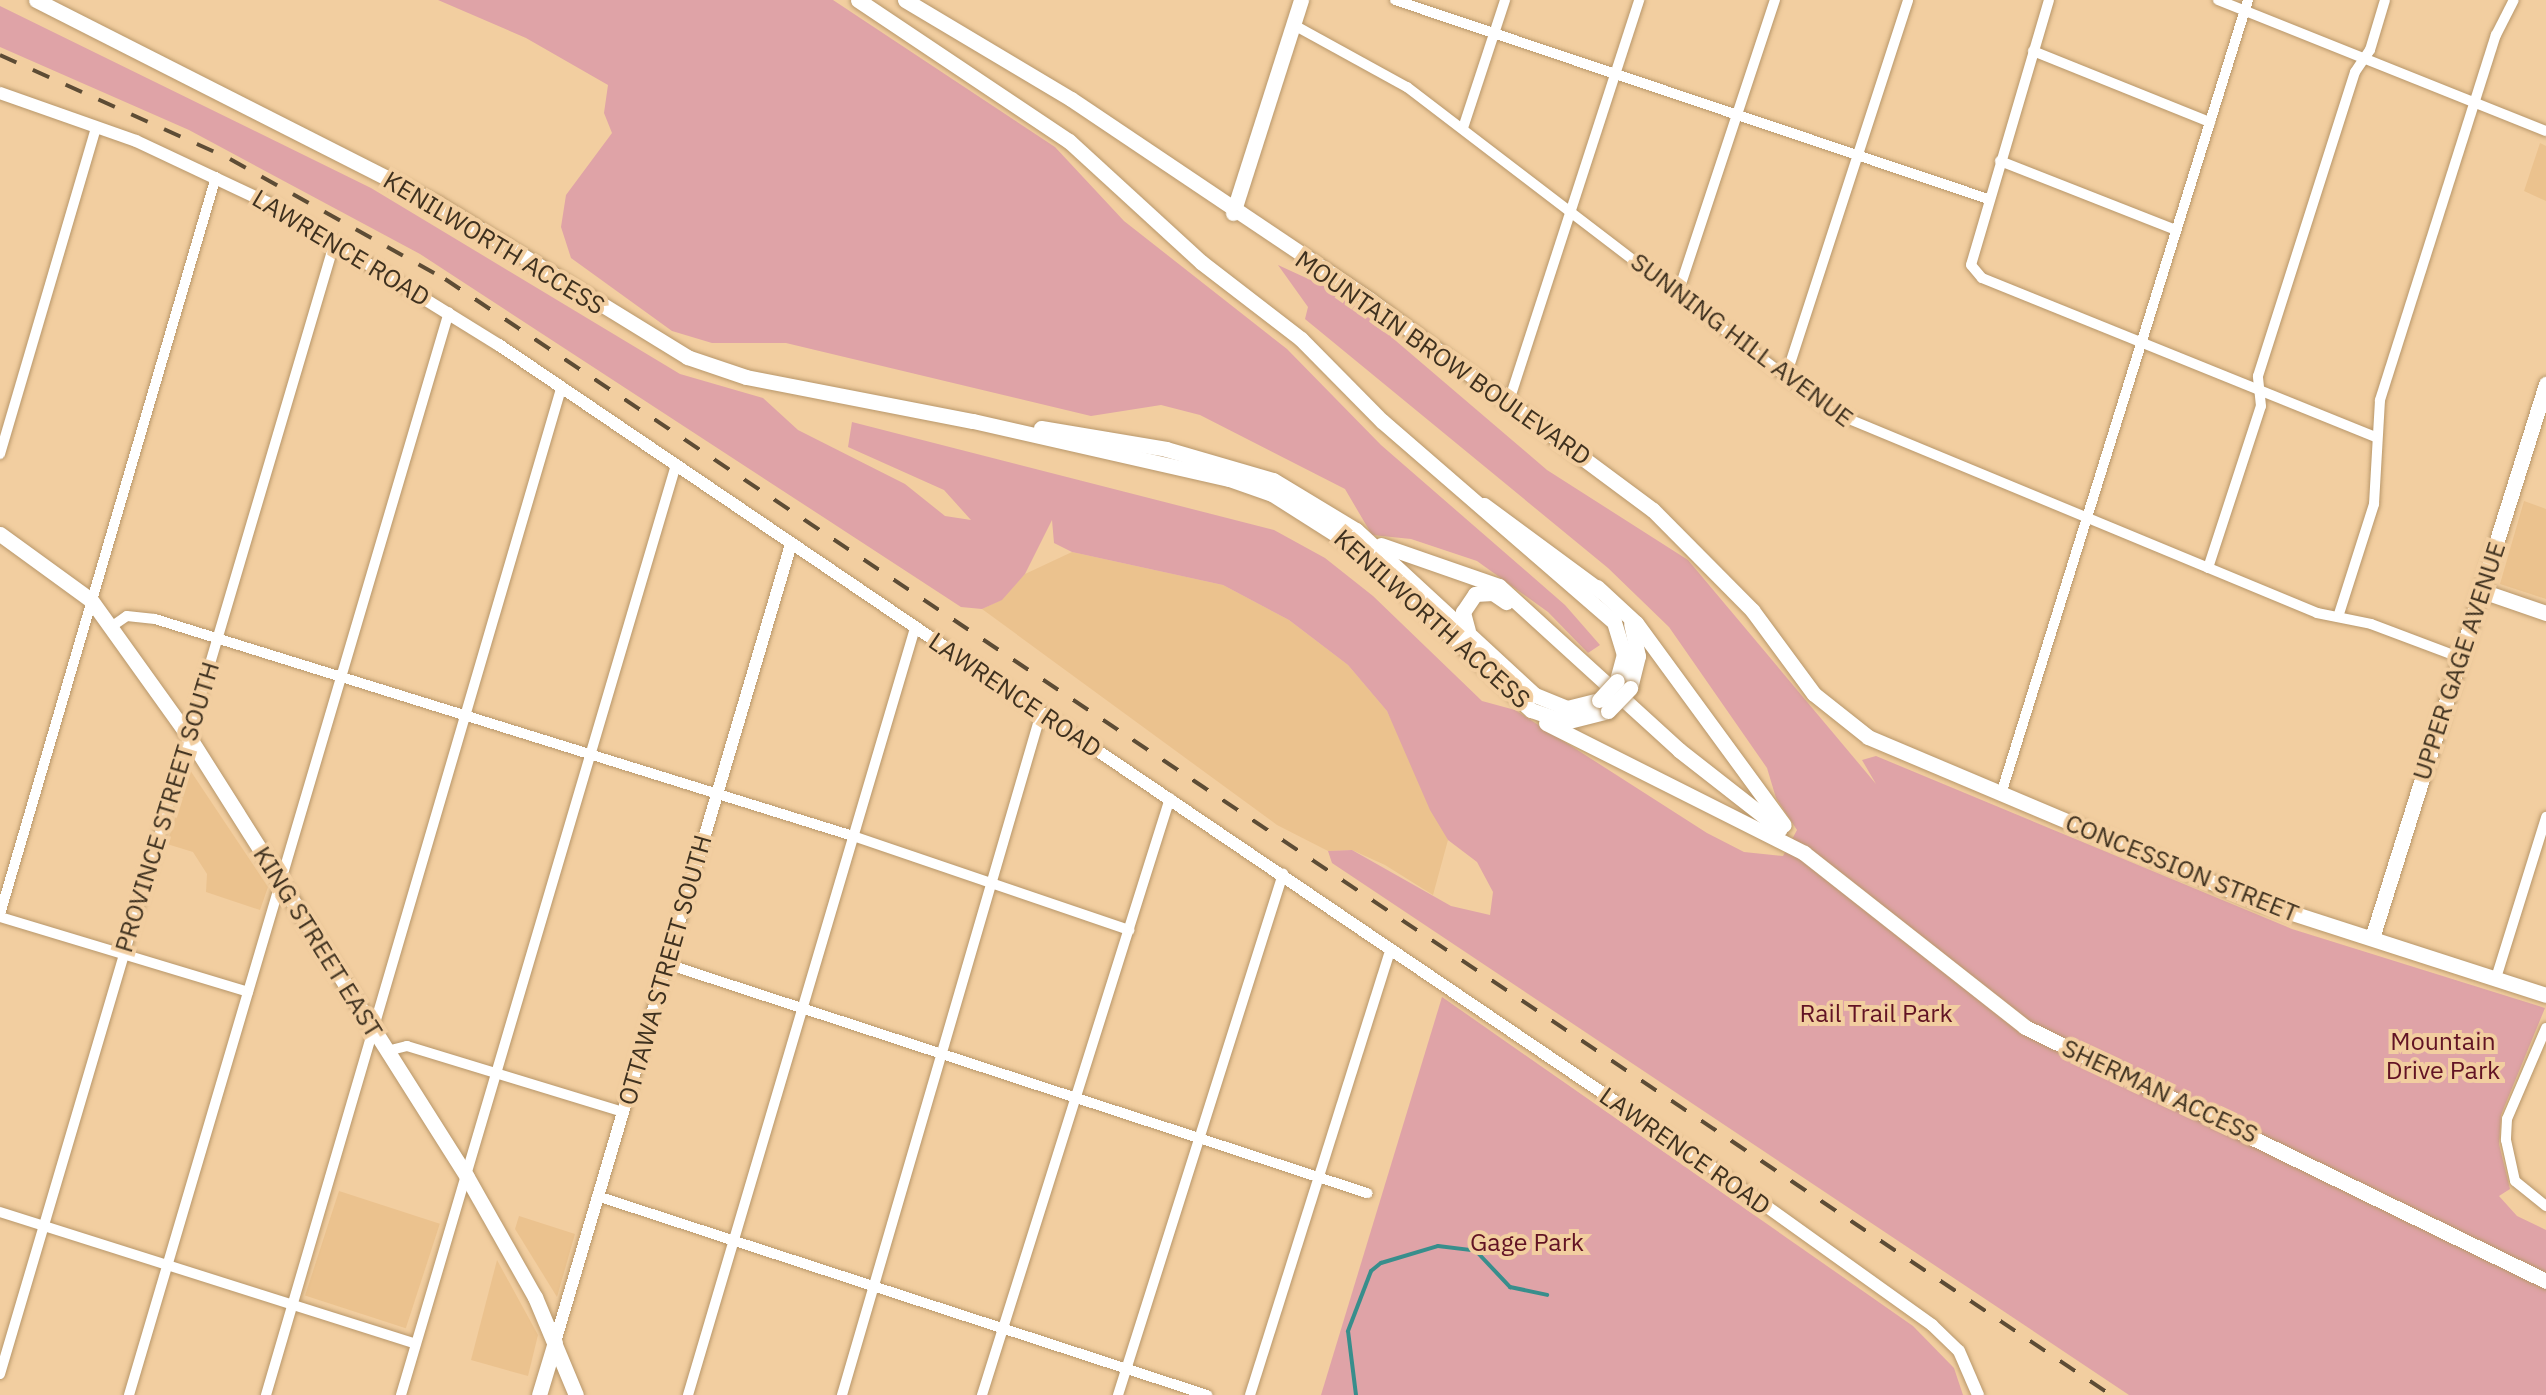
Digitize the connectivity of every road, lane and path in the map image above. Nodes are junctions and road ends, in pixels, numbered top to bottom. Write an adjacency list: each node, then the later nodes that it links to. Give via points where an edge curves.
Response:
1 (36, 0): 43 (main road, KENILWORTH ACCESS, via 437,203 657,344 746,377)
2 (858, 0): 47 (main road, via 1069,141 1201,262 1301,338 1382,422)
3 (905, 0): 31 (main road, MOUNTAIN BROW BOULEVARD, via 1071,99)
4 (1301, 0): 15 (main road)
5 (1394, 0): 16 (street)
6 (1505, 0): 16 (street)
7 (1638, 0): 19 (street)
8 (1775, 0): 22 (street)
9 (1908, 0): 27 (street)
10 (2049, 0): 17 (street)
11 (2218, 0): 14 (street)
12 (2386, 0): 18 (street)
13 (2514, 0): 21 (street)
14 (2246, 6): 18 (street); 23 (street)
15 (1294, 24): 25 (street, SUNNING HILL AVENUE, via 1407,86); 31 (main road)
16 (1495, 32): 19 (street); 25 (street)
17 (2033, 51): 23 (street); 28 (street)
18 (2364, 59): 21 (street); 41 (street, via 2354,72)
19 (1614, 74): 22 (street); 32 (street)
20 (0, 93): 24 (street, LAWRENCE ROAD)
21 (2474, 104): 26 (street); 44 (street, via 2380,400)
22 (1738, 113): 27 (street); 35 (street)
23 (2210, 122): 33 (street)
24 (96, 127): 29 (street, LAWRENCE ROAD); 45 (street)
25 (1463, 128): 32 (street, SUNNING HILL AVENUE)
26 (2546, 131)
27 (1859, 154): 30 (street); 38 (street)
28 (2000, 160): 30 (street); 33 (street)
29 (216, 177): 34 (street, LAWRENCE ROAD); 55 (street)
30 (1988, 199): 37 (street, via 1971,249 1971,265 1982,278)
31 (1233, 212): 42 (main road, MOUNTAIN BROW BOULEVARD, via 1370,300)
32 (1570, 212): 35 (street, SUNNING HILL AVENUE); 42 (street)
33 (2176, 230): 37 (street)
34 (335, 240): 36 (street, LAWRENCE ROAD); 61 (street, PROVINCE STREET SOUTH)
35 (1678, 293): 38 (street, SUNNING HILL AVENUE)
36 (448, 312): 40 (street, LAWRENCE ROAD); 63 (street)
37 (2142, 342): 41 (street); 48 (street)
38 (1786, 376): 48 (street, SUNNING HILL AVENUE, via 1874,435)
39 (2546, 384): 54 (main road, UPPER GAGE AVENUE)
40 (561, 389): 46 (street, LAWRENCE ROAD); 69 (street)
41 (2259, 390): 44 (street); 52 (street, via 2261,406)
42 (1508, 404): 67 (main road, MOUNTAIN BROW BOULEVARD, via 1653,510 1752,610)
43 (973, 421): 49 (main road, KENILWORTH ACCESS, via 1216,460 1274,480); 66 (main road, KENILWORTH ACCESS, via 1229,479 1302,509 1357,548)
44 (2376, 436): 57 (street, via 2374,504)
45 (0, 454)
46 (676, 465): 51 (street, LAWRENCE ROAD); 71 (street)
47 (1476, 501): 53 (main road); 64 (main road, via 1614,622)
48 (2085, 519): 52 (street, SUNNING HILL AVENUE); 73 (street)
49 (1356, 530): 60 (main road, KENILWORTH ACCESS); 78 (main road, via 1391,551 1500,586 1708,775)
50 (2, 540): 55 (main road, KING STREET EAST)
51 (790, 544): 59 (street, LAWRENCE ROAD); 72 (street, OTTAWA STREET SOUTH)
52 (2208, 568): 57 (street, SUNNING HILL AVENUE)
53 (1597, 586): 64 (main road, via 1636,633); 78 (main road, via 1636,623)
54 (2482, 591): 56 (main road); 62 (main road, UPPER GAGE AVENUE)
55 (92, 600): 58 (main road, KING STREET EAST); 82 (street)
56 (2546, 613)
57 (2338, 617): 62 (street, SUNNING HILL AVENUE)
58 (111, 626): 61 (street, via 142,616); 70 (main road, KING STREET EAST)
59 (914, 628): 68 (street, LAWRENCE ROAD); 77 (street)
60 (1470, 634): 65 (main road, KENILWORTH ACCESS, via 1544,701 1567,708); 76 (main road, via 1466,602 1493,593 1676,759)
61 (217, 639): 63 (street); 70 (street, PROVINCE STREET SOUTH)
62 (2459, 658): 84 (main road, UPPER GAGE AVENUE)
63 (341, 679): 69 (street); 81 (street)
64 (1624, 684): 65 (main road, bridge)
65 (1604, 705): 66 (main road, KENILWORTH ACCESS, via 1565,722)
66 (1531, 710): 76 (main road, via 1594,749)
67 (1830, 710): 73 (main road, CONCESSION STREET, via 1868,737)
68 (1041, 713): 74 (street, LAWRENCE ROAD); 80 (street)
69 (468, 717): 71 (street); 93 (street)
70 (190, 737): 81 (main road, KING STREET EAST); 86 (street, PROVINCE STREET SOUTH)
71 (590, 755): 72 (street); 96 (street)
72 (717, 794): 77 (street); 87 (street, OTTAWA STREET SOUTH)
73 (2001, 794): 84 (main road, CONCESSION STREET, via 2261,903)
74 (1170, 798): 79 (street, LAWRENCE ROAD); 83 (street)
75 (2546, 817): 88 (street)
76 (1766, 830): 78 (main road)
77 (852, 836): 80 (street); 91 (street)
78 (1799, 847): 109 (main road, SHERMAN ACCESS, via 2025,1026)
79 (1283, 874): 85 (street, LAWRENCE ROAD); 99 (street)
80 (992, 882): 83 (street); 95 (street)
81 (282, 884): 89 (street); 93 (main road, KING STREET EAST)
82 (0, 916): 86 (street)
83 (1128, 930): 97 (street)
84 (2372, 938): 88 (main road, CONCESSION STREET)
85 (1391, 949): 101 (street); 117 (street, LAWRENCE ROAD, via 1932,1325 1960,1351)
86 (123, 956): 89 (street); 106 (street, PROVINCE STREET SOUTH)
87 (667, 964): 91 (street); 98 (street, OTTAWA STREET SOUTH)
88 (2496, 978): 90 (main road, CONCESSION STREET)
89 (248, 992): 108 (street)
90 (2546, 995)
91 (801, 1008): 95 (street); 107 (street)
92 (2546, 1028): 104 (street, via 2507,1119 2506,1140 2515,1180)
93 (374, 1031): 94 (main road, KING STREET EAST); 111 (street)
94 (387, 1051): 96 (street, via 407,1046); 100 (main road, KING STREET EAST)
95 (942, 1054): 97 (street); 110 (street)
96 (498, 1074): 98 (street); 100 (street)
97 (1076, 1098): 99 (street); 112 (street)
98 (624, 1112): 103 (street, OTTAWA STREET SOUTH)
99 (1199, 1138): 101 (street); 115 (street)
100 (466, 1177): 113 (main road, KING STREET EAST); 114 (street)
101 (1320, 1178): 102 (street); 128 (street)
102 (1367, 1193)
103 (598, 1196): 107 (street); 113 (street, OTTAWA STREET SOUTH)
104 (2546, 1206)
105 (0, 1212): 106 (street)
106 (43, 1226): 108 (street); 116 (street, PROVINCE STREET SOUTH)
107 (734, 1241): 110 (street); 123 (street)
108 (168, 1262): 111 (street); 118 (street)
109 (2546, 1281)
110 (874, 1288): 112 (street); 124 (street)
111 (293, 1304): 114 (street); 119 (street)
112 (1003, 1328): 115 (street); 125 (street)
113 (555, 1342): 121 (main road, OTTAWA STREET SOUTH); 122 (main road, KING STREET EAST)
114 (416, 1344): 120 (street)
115 (1126, 1367): 126 (street); 127 (street)
116 (0, 1374)
117 (1977, 1389)
118 (128, 1395)
119 (266, 1395)
120 (401, 1395)
121 (539, 1395)
122 (576, 1395)
123 (688, 1395)
124 (842, 1395)
125 (982, 1395)
126 (1118, 1395)
127 (1208, 1395)
128 (1250, 1395)

